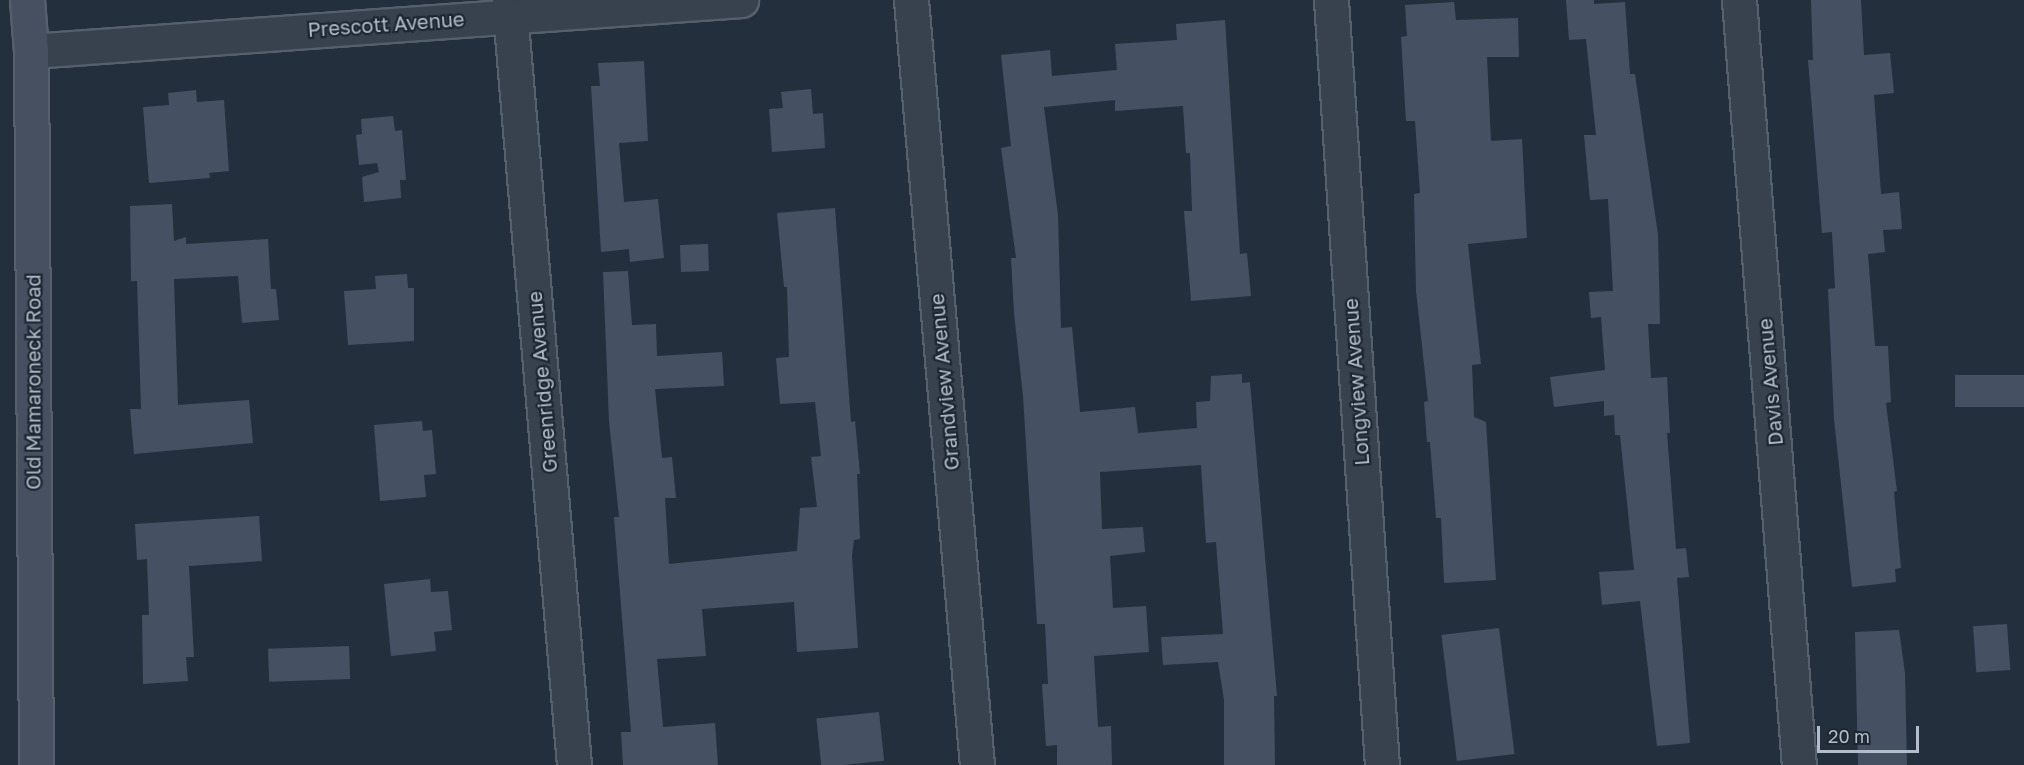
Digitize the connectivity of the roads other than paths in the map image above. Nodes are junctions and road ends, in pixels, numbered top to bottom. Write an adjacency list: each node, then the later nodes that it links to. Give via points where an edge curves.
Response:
1 (27, 0): 7 (main road, Old Mamaroneck Road)
2 (741, 0): 6 (street, Prescott Avenue)
3 (911, 0): 10 (street, Grandview Avenue)
4 (1331, 0): 11 (street, Longview Avenue)
5 (1738, 0): 12 (street, Davis Avenue)
6 (510, 7): 7 (street, Prescott Avenue); 9 (street, Greenridge Avenue)
7 (31, 51): 8 (main road, Old Mamaroneck Road)
8 (36, 765)
9 (574, 765)
10 (977, 765)
11 (1382, 765)
12 (1799, 765)

